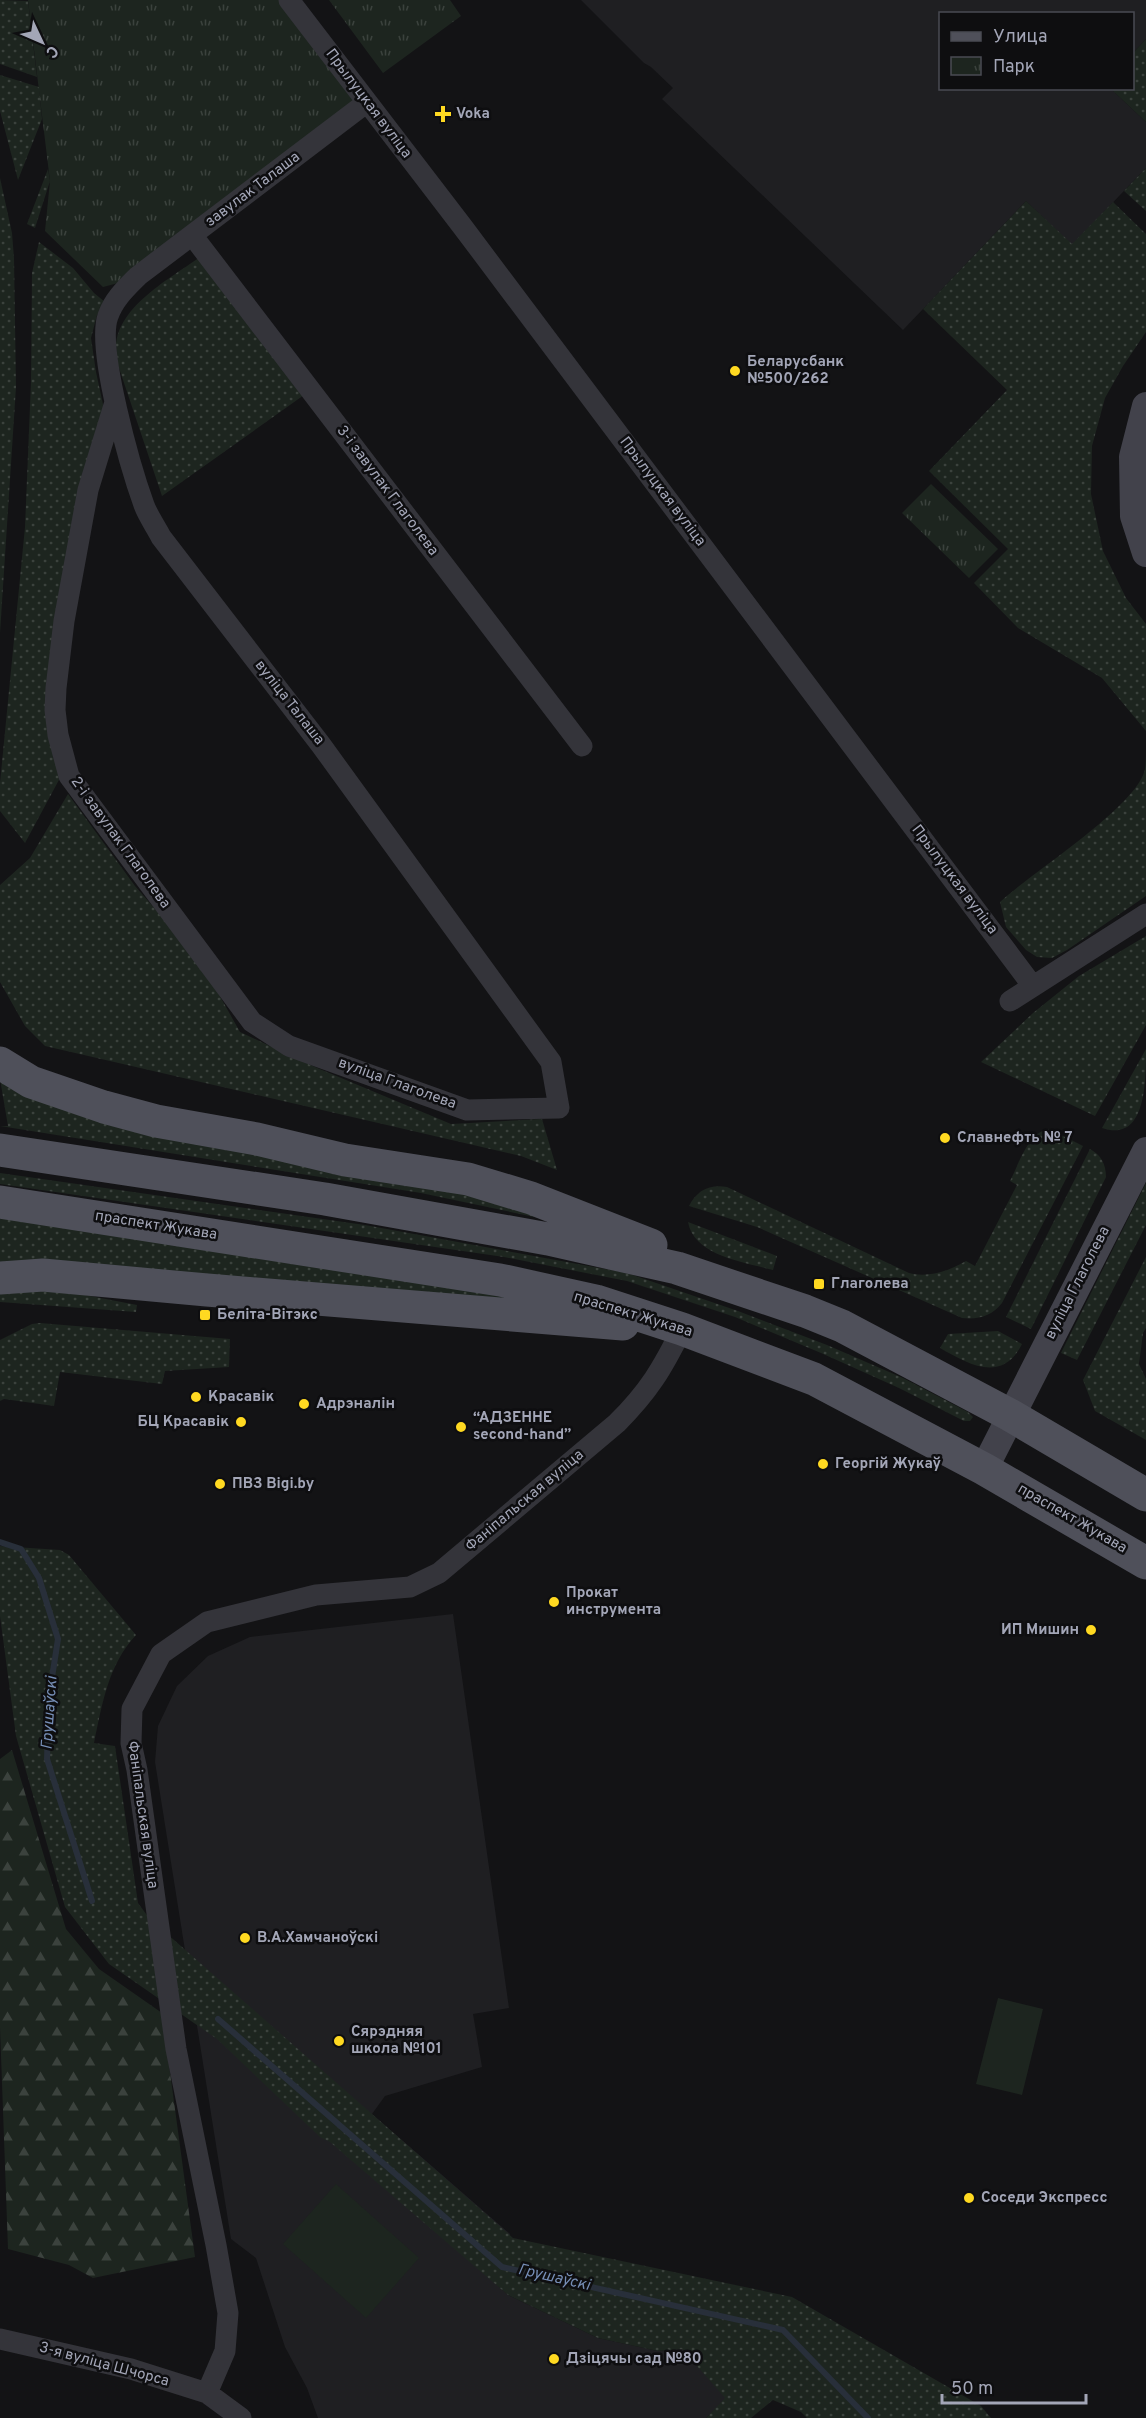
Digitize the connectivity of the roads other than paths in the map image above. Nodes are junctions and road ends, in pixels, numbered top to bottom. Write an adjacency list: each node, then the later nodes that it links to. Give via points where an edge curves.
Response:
1 (289, 0): 2 (street, Прылуцкая вуліца)
2 (366, 103): 3 (street, завулак Талаша); 10 (street, Прылуцкая вуліца)
3 (192, 235): 4 (street, завулак Талаша); 8 (street, 3-і завулак Глаголева)
4 (138, 276): 5 (street, вуліца Талаша, via 119,295 107,317 106,343)
5 (114, 402): 12 (street, 2-і завулак Глаголева, via 88,490 64,621 55,710 62,753 69,776 252,1022 289,1046); 14 (street, вуліца Талаша, via 144,506 161,537 321,745 551,1062)
6 (1146, 406): 7 (street, via 1133,457 1134,516)
7 (1146, 553)
8 (582, 746)
9 (1146, 914): 10 (street)
10 (1032, 985): 11 (street)
11 (1010, 1001)
12 (308, 1052): 14 (street, вуліца Глаголева, via 467,1110)
13 (0, 1063): 18 (main road, via 62,1095 114,1110 345,1160 468,1179 531,1198 653,1245)
14 (559, 1108)
15 (0, 1150): 18 (main road, via 348,1203 548,1239)
16 (1146, 1151): 21 (street, вуліца Глаголева)
17 (0, 1202): 20 (main road, праспект Жукава, via 500,1280 596,1301)
18 (677, 1268): 21 (main road, via 842,1326)
19 (0, 1278): 20 (main road, via 43,1275)
20 (677, 1328): 22 (main road, праспект Жукава, via 814,1379); 26 (street, Фаніпальская вуліца, via 658,1376 639,1401 439,1573 411,1587 316,1594 207,1622 161,1654 132,1709 130,1743 177,2049 228,2313 225,2351)
21 (1010, 1415): 22 (street, вуліца Глаголева); 23 (main road)
22 (984, 1469): 24 (main road, праспект Жукава)
23 (1146, 1495)
24 (1146, 1563)
25 (0, 2339): 26 (street, 3-я вуліца Шчорса, via 131,2369)
26 (207, 2393): 27 (street)
27 (241, 2418)

